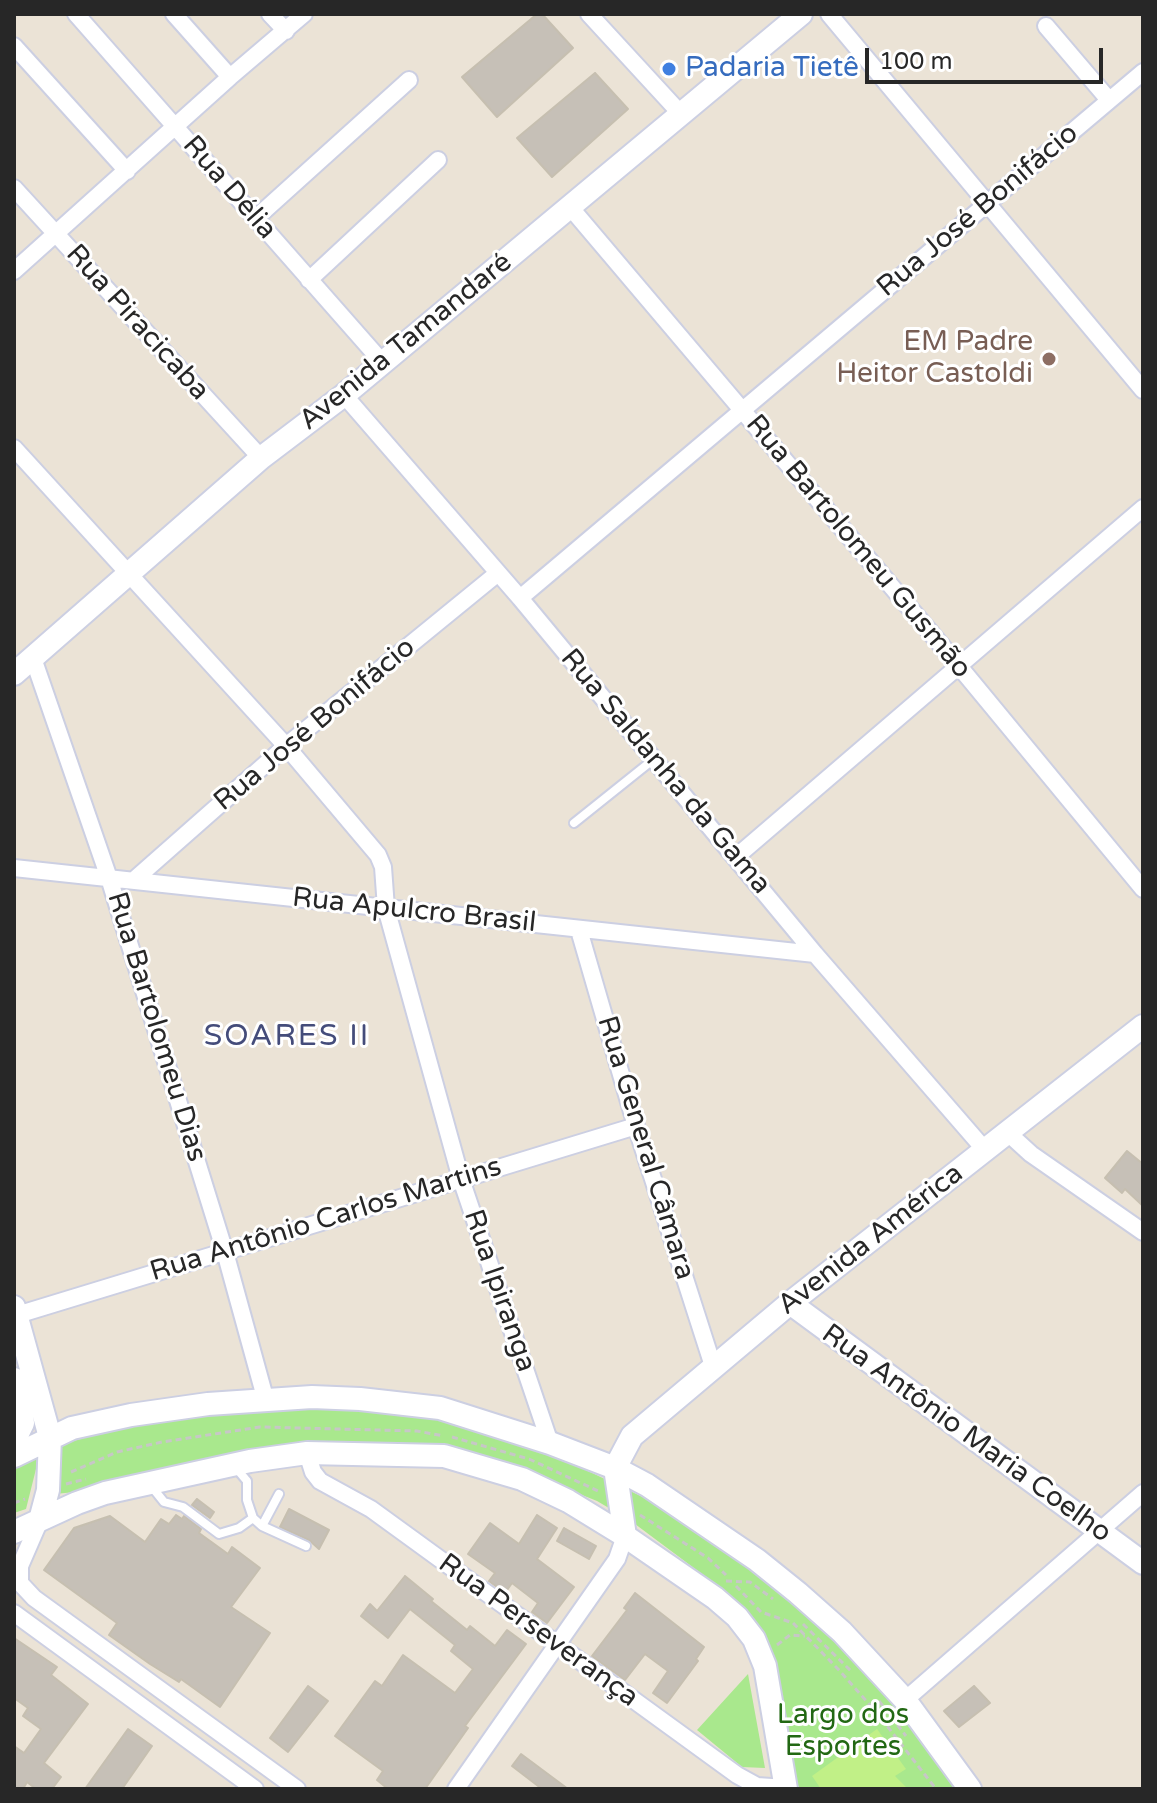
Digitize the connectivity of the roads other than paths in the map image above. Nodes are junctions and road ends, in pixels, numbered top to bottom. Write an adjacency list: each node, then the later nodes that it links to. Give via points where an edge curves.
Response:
1 (76, 14): 16 (street, Rua Délia)
2 (174, 14): 12 (street)
3 (270, 14): 9 (street)
4 (304, 14): 9 (street)
5 (589, 14): 15 (street)
6 (801, 14): 15 (main road, Avenida Tamandaré)
7 (829, 14): 20 (street)
8 (1046, 26): 14 (street)
9 (286, 31): 12 (street)
10 (14, 46): 18 (street)
11 (1143, 72): 14 (street, Rua José Bonifácio)
12 (230, 77): 16 (street)
13 (409, 80): 22 (street)
14 (1109, 100): 20 (street, Rua José Bonifácio)
15 (681, 114): 21 (main road, Avenida Tamandaré)
16 (175, 127): 18 (street); 22 (street, Rua Délia)
17 (438, 160): 25 (street)
18 (127, 171): 23 (street)
19 (14, 188): 23 (street, Rua Piracicaba)
20 (986, 204): 27 (street); 29 (street, Rua José Bonifácio)
21 (570, 207): 26 (main road, Avenida Tamandaré); 29 (street, Rua Bartolomeu Gusmão)
22 (256, 218): 25 (street, Rua Délia)
23 (56, 233): 24 (street); 31 (street, Rua Piracicaba)
24 (14, 271)
25 (309, 280): 26 (street, Rua Délia)
26 (383, 363): 28 (main road, Avenida Tamandaré)
27 (1143, 390)
28 (344, 395): 31 (main road, Avenida Tamandaré); 34 (street, Rua Saldanha da Gama)
29 (742, 409): 35 (street, Rua José Bonifácio); 37 (street, Rua Bartolomeu Gusmão)
30 (14, 448): 33 (street, Rua Ipiranga)
31 (261, 458): 33 (main road, Avenida Tamandaré)
32 (1143, 508): 37 (street)
33 (129, 573): 36 (main road, Avenida Tamandaré); 39 (street, Rua Ipiranga)
34 (498, 573): 35 (street, Rua Saldanha da Gama); 39 (street, Rua José Bonifácio)
35 (520, 598): 40 (street, Rua Saldanha da Gama)
36 (33, 658): 38 (main road, Avenida Tamandaré); 44 (street, Rua Bartolomeu Dias)
37 (958, 665): 42 (street); 46 (street, Rua Bartolomeu Gusmão)
38 (14, 674)
39 (286, 746): 45 (street, Rua José Bonifácio); 47 (street, Rua Ipiranga, via 378,855)
40 (654, 758): 41 (lane); 42 (street, Rua Saldanha da Gama)
41 (574, 823)
42 (736, 857): 49 (street, Rua Saldanha da Gama)
43 (14, 868): 44 (street, Rua Apulcro Brasil)
44 (109, 878): 45 (street, Rua Apulcro Brasil); 56 (street, Rua Bartolomeu Dias)
45 (134, 880): 47 (street, Rua Apulcro Brasil)
46 (1143, 889)
47 (386, 908): 48 (street, Rua Apulcro Brasil); 54 (street, Rua Ipiranga)
48 (579, 930): 49 (street, Rua Apulcro Brasil); 51 (street, Rua General Câmara)
49 (815, 954): 53 (street, Rua Saldanha da Gama)
50 (1143, 1026): 52 (main road, Avenida América)
51 (636, 1126): 54 (street, Rua Antônio Carlos Martins); 59 (street, Rua General Câmara)
52 (1008, 1133): 53 (main road, Avenida América); 55 (street)
53 (985, 1150): 57 (main road, Avenida América)
54 (461, 1179): 56 (street, Rua Antônio Carlos Martins); 64 (street, Rua Ipiranga)
55 (1143, 1232)
56 (225, 1252): 58 (street, Rua Antônio Carlos Martins); 61 (street, Rua Bartolomeu Dias)
57 (790, 1303): 59 (main road, Avenida América); 76 (main road, Rua Antônio Maria Coelho)
58 (15, 1311): 62 (main road)
59 (713, 1366): 68 (main road, Avenida América, via 632,1436)
60 (14, 1379): 63 (main road, via 23,1423)
61 (266, 1401): 62 (main road, via 131,1415); 64 (main road, via 312,1397 440,1408)
62 (50, 1437): 66 (main road); 73 (main road, via 48,1490)
63 (14, 1441)
64 (550, 1443): 68 (main road)
65 (307, 1453): 67 (main road); 77 (main road, via 444,1456 522,1479); 81 (street, Rua Perseverança, via 320,1481 371,1509)
66 (14, 1456)
67 (233, 1464): 69 (main road); 72 (lane, via 247,1481)
68 (615, 1468): 77 (main road); 82 (main road, via 685,1509 788,1584)
69 (151, 1482): 72 (lane, via 164,1502 183,1507 219,1534); 73 (main road, via 77,1503)
70 (1143, 1493): 76 (street)
71 (279, 1494): 74 (lane)
72 (253, 1518): 74 (lane)
73 (40, 1520): 75 (main road); 84 (street, via 20,1566 20,1583 34,1598)
74 (262, 1526): 78 (lane)
75 (14, 1532)
76 (1099, 1532): 79 (main road, Rua Antônio Maria Coelho); 82 (street)
77 (625, 1536): 81 (street, via 617,1559); 86 (main road, via 715,1598 754,1639 765,1666)
78 (306, 1546)
79 (1143, 1563)
80 (14, 1613): 83 (street)
81 (558, 1646): 85 (street); 86 (street, Rua Perseverança, via 737,1775 757,1786)
82 (905, 1700): 87 (main road)
83 (255, 1789)
84 (297, 1789)
85 (456, 1789)
86 (786, 1789)
87 (970, 1789)

